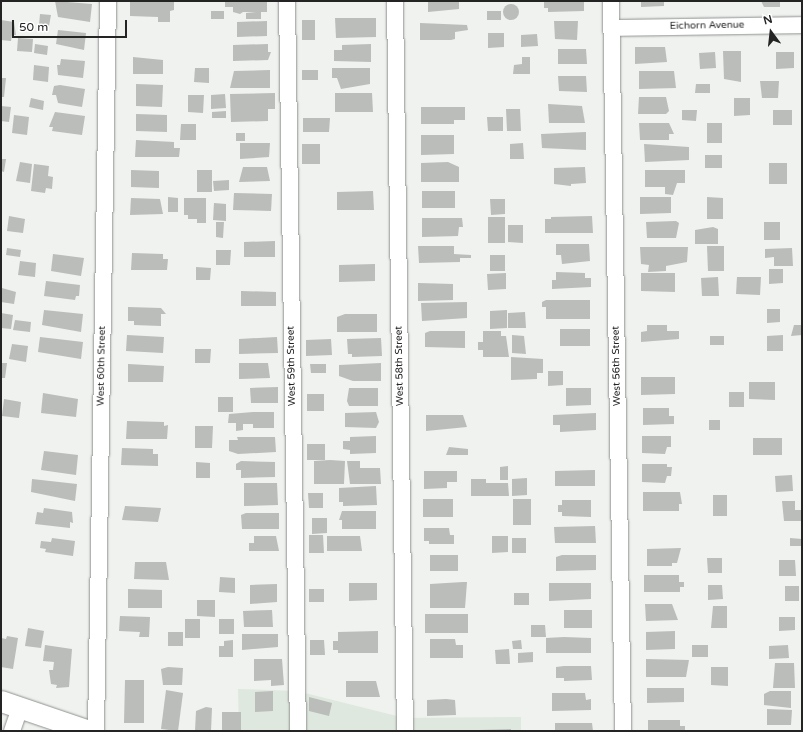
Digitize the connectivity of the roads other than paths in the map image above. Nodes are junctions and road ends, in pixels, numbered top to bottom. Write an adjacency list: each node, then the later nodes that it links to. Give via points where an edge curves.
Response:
1 (108, 1): 11 (street, West 60th Street)
2 (286, 1): 12 (street, West 59th Street)
3 (395, 1): 13 (street, West 58th Street)
4 (612, 1): 6 (street, West 56th Street)
5 (802, 25): 6 (street, Eichorn Avenue)
6 (612, 28): 14 (street, West 56th Street)
7 (1, 701): 8 (main road)
8 (20, 708): 9 (street); 10 (main road)
9 (12, 731)
10 (89, 731)
11 (96, 731)
12 (298, 731)
13 (405, 731)
14 (623, 731)

